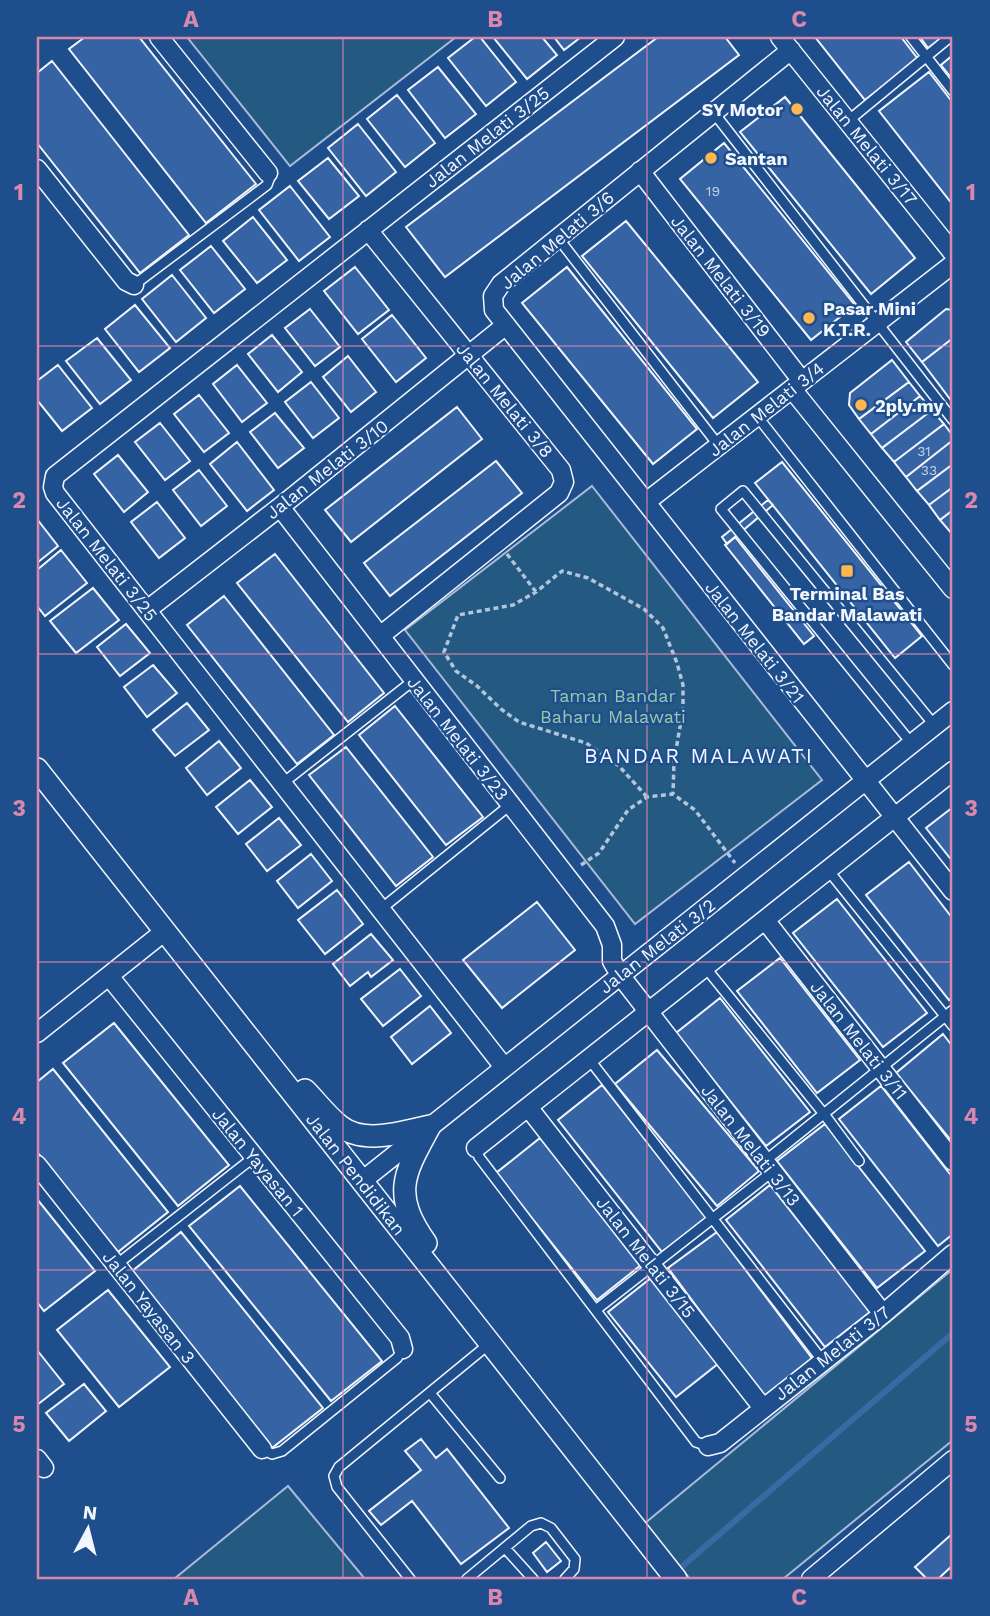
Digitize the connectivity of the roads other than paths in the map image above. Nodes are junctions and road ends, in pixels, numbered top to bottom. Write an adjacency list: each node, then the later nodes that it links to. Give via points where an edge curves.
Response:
1 (159, 37): 12 (street)
2 (615, 37): 13 (street, Jalan Melati 3/25)
3 (911, 37): 6 (lane)
4 (950, 37): 6 (lane)
5 (785, 43): 8 (street, Jalan Melati 3/6); 9 (street, Jalan Melati 3/17)
6 (926, 56): 7 (lane); 9 (lane)
7 (953, 91)
8 (713, 113): 11 (street, Jalan Melati 3/6); 18 (lane)
9 (848, 121): 15 (street, Jalan Melati 3/17)
10 (37, 169): 17 (street, via 126,281)
11 (640, 171): 14 (street, Jalan Melati 3/6); 21 (street, Jalan Melati 3/19)
12 (268, 173): 17 (lane, via 267,185)
13 (368, 230): 20 (street, Jalan Melati 3/8); 28 (street, Jalan Melati 3/25, via 55,475 55,493)
14 (558, 238): 19 (street, Jalan Melati 3/6, via 501,284 493,296 494,310); 24 (lane)
15 (953, 253)
16 (953, 264): 18 (street, Jalan Melati 3/4)
17 (134, 285)
18 (878, 323): 21 (street, Jalan Melati 3/4); 23 (lane)
19 (506, 325): 20 (street, Jalan Melati 3/10); 25 (street, Jalan Melati 3/6)
20 (469, 356): 26 (street, Jalan Melati 3/10); 29 (street, Jalan Melati 3/8, via 562,470 564,482 559,493)
21 (797, 385): 22 (street, Jalan Melati 3/4); 27 (street, Jalan Melati 3/19)
22 (757, 416): 24 (street, Jalan Melati 3/4); 30 (lane)
23 (953, 420)
24 (719, 446): 25 (street, Jalan Melati 3/4)
25 (646, 502): 37 (street, Jalan Melati 3/21)
26 (280, 507): 28 (street, Jalan Melati 3/10); 29 (street, Jalan Melati 3/23)
27 (953, 589)
28 (147, 610): 38 (street, Jalan Melati 3/25)
29 (380, 636): 31 (street, Jalan Melati 3/23)
30 (953, 665)
31 (414, 680): 38 (lane); 39 (street, Jalan Melati 3/23)
32 (953, 711): 33 (street, Jalan Melati 3/2)
33 (935, 726): 34 (street, Jalan Melati 3/2); 34 (lane, via 743,491 721,509)
34 (912, 744): 37 (street, Jalan Melati 3/2)
35 (37, 769): 45 (street, Jalan Pendidikan)
36 (953, 771): 40 (street)
37 (865, 781): 40 (street, Jalan Melati 3/21); 47 (street, Jalan Melati 3/2)
38 (283, 783): 43 (street, Jalan Melati 3/25)
39 (510, 805): 43 (lane); 47 (street, Jalan Melati 3/23, via 605,926 612,961)
40 (895, 817): 41 (street); 42 (street, Jalan Melati 3/21)
41 (828, 870): 44 (street); 50 (lane)
42 (953, 891)
43 (381, 909): 55 (street, Jalan Melati 3/25)
44 (765, 920): 46 (street); 56 (street, Jalan Melati 3/11)
45 (165, 932): 48 (street); 53 (street, Jalan Pendidikan)
46 (705, 967): 49 (street); 58 (lane)
47 (620, 975): 49 (street, Jalan Melati 3/13); 55 (street, Jalan Melati 3/2)
48 (110, 976): 52 (street); 61 (street, Jalan Yayasan 1)
49 (648, 1013): 54 (street); 65 (street, Jalan Melati 3/13)
50 (949, 1013): 51 (lane); 56 (lane)
51 (953, 1026)
52 (37, 1034)
53 (258, 1050): 59 (street, via 299,1083 340,1126 366,1135); 66 (street, Jalan Pendidikan)
54 (589, 1059): 57 (street); 67 (lane)
55 (504, 1067): 59 (street, Jalan Melati 3/2)
56 (881, 1068): 58 (lane); 63 (street, Jalan Melati 3/11)
57 (528, 1107): 60 (street); 70 (street, Jalan Melati 3/15)
58 (824, 1114): 62 (lane); 65 (lane)
59 (430, 1126): 66 (street, Jalan Melati 3/2); 71 (street, via 413,1158 404,1192 407,1211)
60 (476, 1148): 72 (lane)
61 (254, 1157): 69 (lane); 75 (street, Jalan Yayasan 1, via 400,1338)
62 (859, 1161)
63 (953, 1161)
64 (37, 1165): 69 (street, Jalan Yayasan 3)
65 (768, 1166): 67 (lane); 73 (street, Jalan Melati 3/13)
66 (362, 1181): 71 (street, Jalan Pendidikan)
67 (713, 1218): 70 (lane); 76 (lane)
68 (953, 1254): 73 (street, Jalan Melati 3/7)
69 (116, 1265): 80 (street, Jalan Yayasan 3)
70 (653, 1265): 72 (lane); 78 (street, Jalan Melati 3/15)
71 (454, 1297): 74 (street, Jalan Pendidikan)
72 (597, 1309): 79 (lane, via 696,1442)
73 (883, 1314): 76 (street, Jalan Melati 3/7)
74 (490, 1343): 77 (lane); 88 (street, Jalan Pendidikan)
75 (403, 1349): 80 (lane, via 282,1451 272,1454)
76 (822, 1360): 78 (street, Jalan Melati 3/7)
77 (430, 1393): 82 (lane); 84 (lane, via 339,1467 334,1476 337,1487)
78 (763, 1408): 79 (street, Jalan Melati 3/7, via 720,1443)
79 (708, 1446)
80 (262, 1449)
81 (953, 1460): 89 (street)
82 (500, 1478)
83 (505, 1548): 85 (lane); 86 (lane); 87 (lane, via 531,1526 547,1525 575,1559 574,1569)
84 (410, 1579)
85 (467, 1579)
86 (533, 1579)
87 (565, 1579)
88 (676, 1579)
89 (811, 1579)

